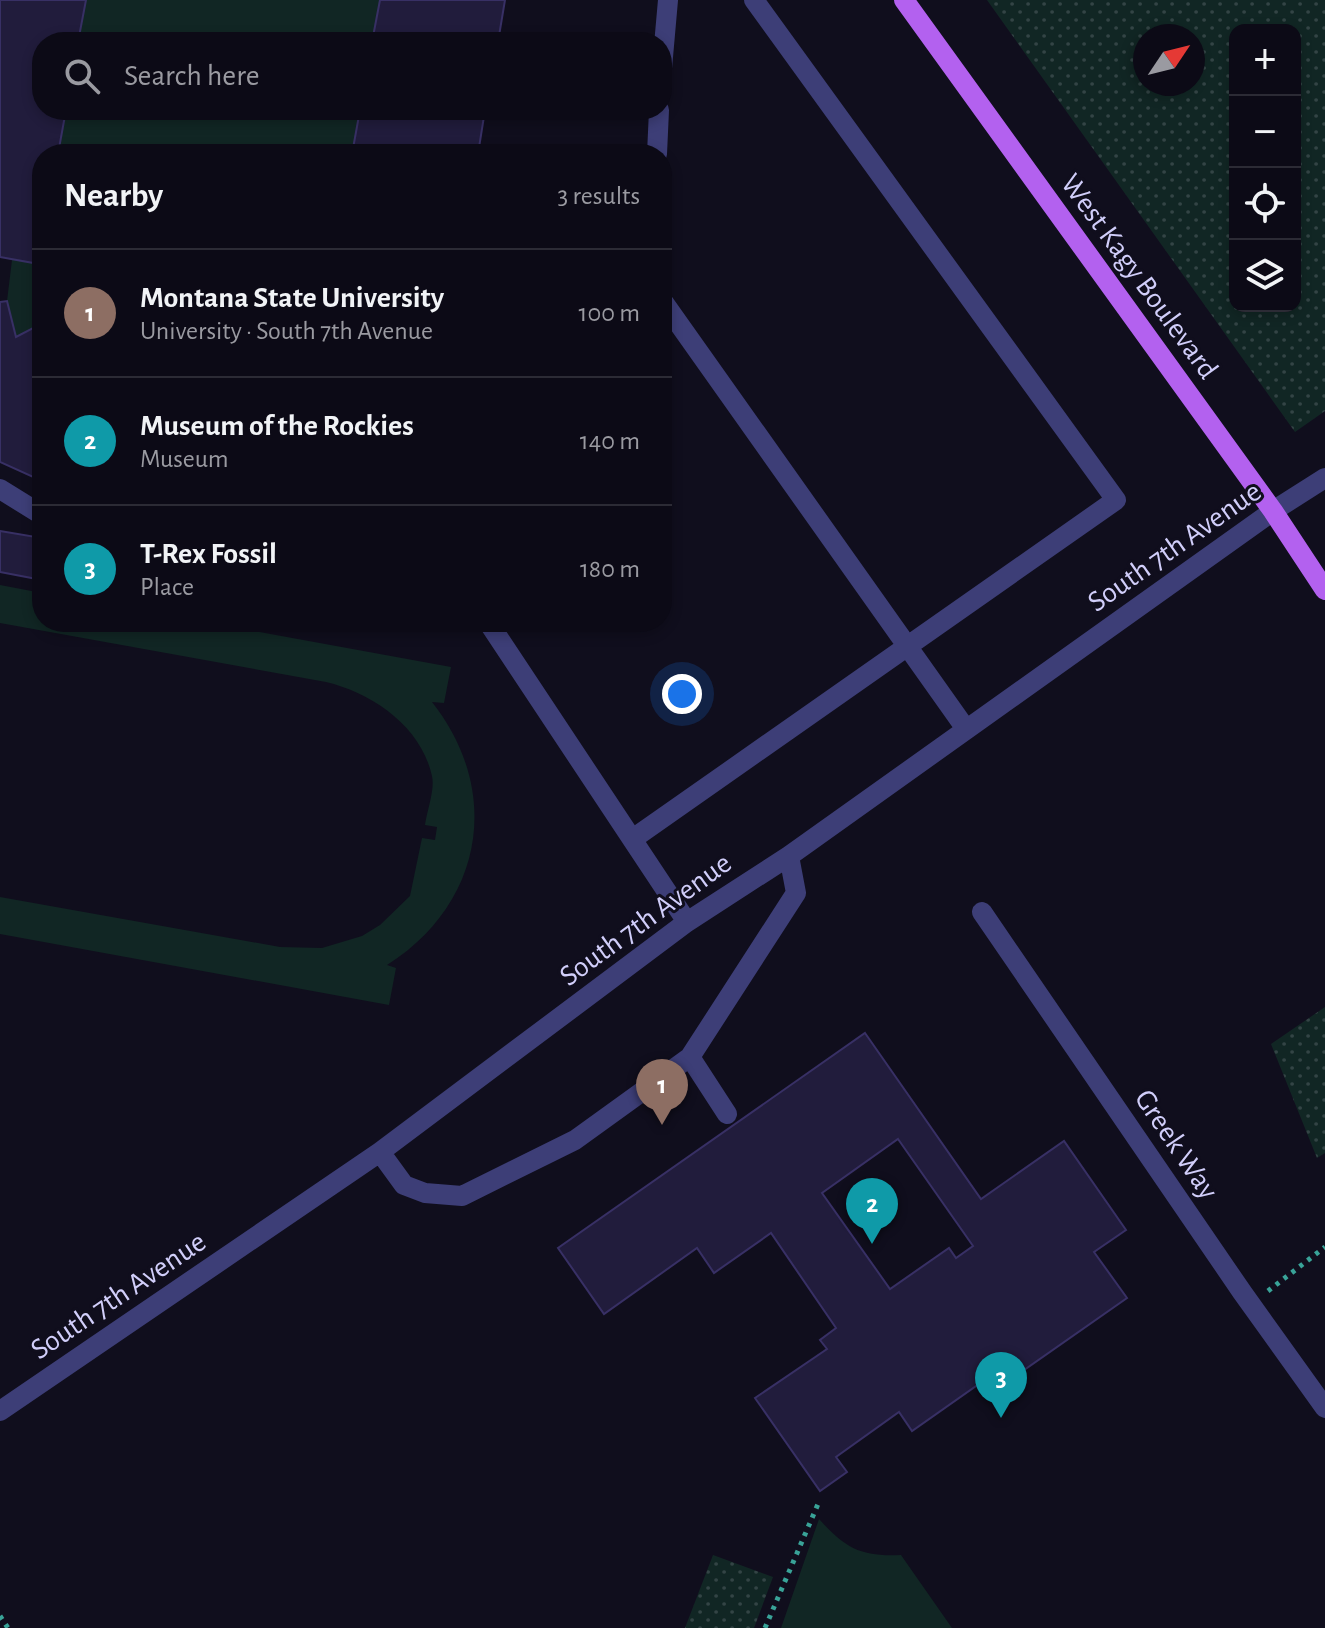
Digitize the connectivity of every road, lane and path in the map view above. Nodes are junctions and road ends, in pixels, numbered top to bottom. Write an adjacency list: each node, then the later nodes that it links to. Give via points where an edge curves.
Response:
1 (668, 0): 4 (street)
2 (754, 0): 14 (street, via 1116,500)
3 (904, 0): 11 (main road, West Kagy Boulevard)
4 (665, 32)
5 (659, 120): 6 (street)
6 (657, 144)
7 (672, 314): 14 (street)
8 (1325, 478): 11 (street, South 7th Avenue)
9 (0, 489): 10 (street)
10 (32, 509)
11 (1273, 511): 12 (main road, West Kagy Boulevard); 15 (street, South 7th Avenue)
12 (1325, 590)
13 (495, 632): 16 (street)
14 (908, 646): 15 (street); 16 (street)
15 (966, 729): 17 (street, South 7th Avenue)
16 (634, 838): 19 (street)
17 (789, 856): 19 (street, South 7th Avenue); 20 (street, via 796,893)
18 (982, 912): 24 (street, Greek Way)
19 (687, 922): 22 (street, South 7th Avenue)
20 (690, 1057): 21 (street); 22 (street, via 575,1140 462,1196 404,1185)
21 (727, 1114)
22 (380, 1152): 26 (street, South 7th Avenue)
23 (1325, 1247): 24 (path)
24 (1251, 1304): 25 (street, Greek Way)
25 (1325, 1408)
26 (0, 1411)
27 (818, 1504): 30 (path)
28 (0, 1616): 29 (path)
29 (8, 1628)
30 (765, 1628)

